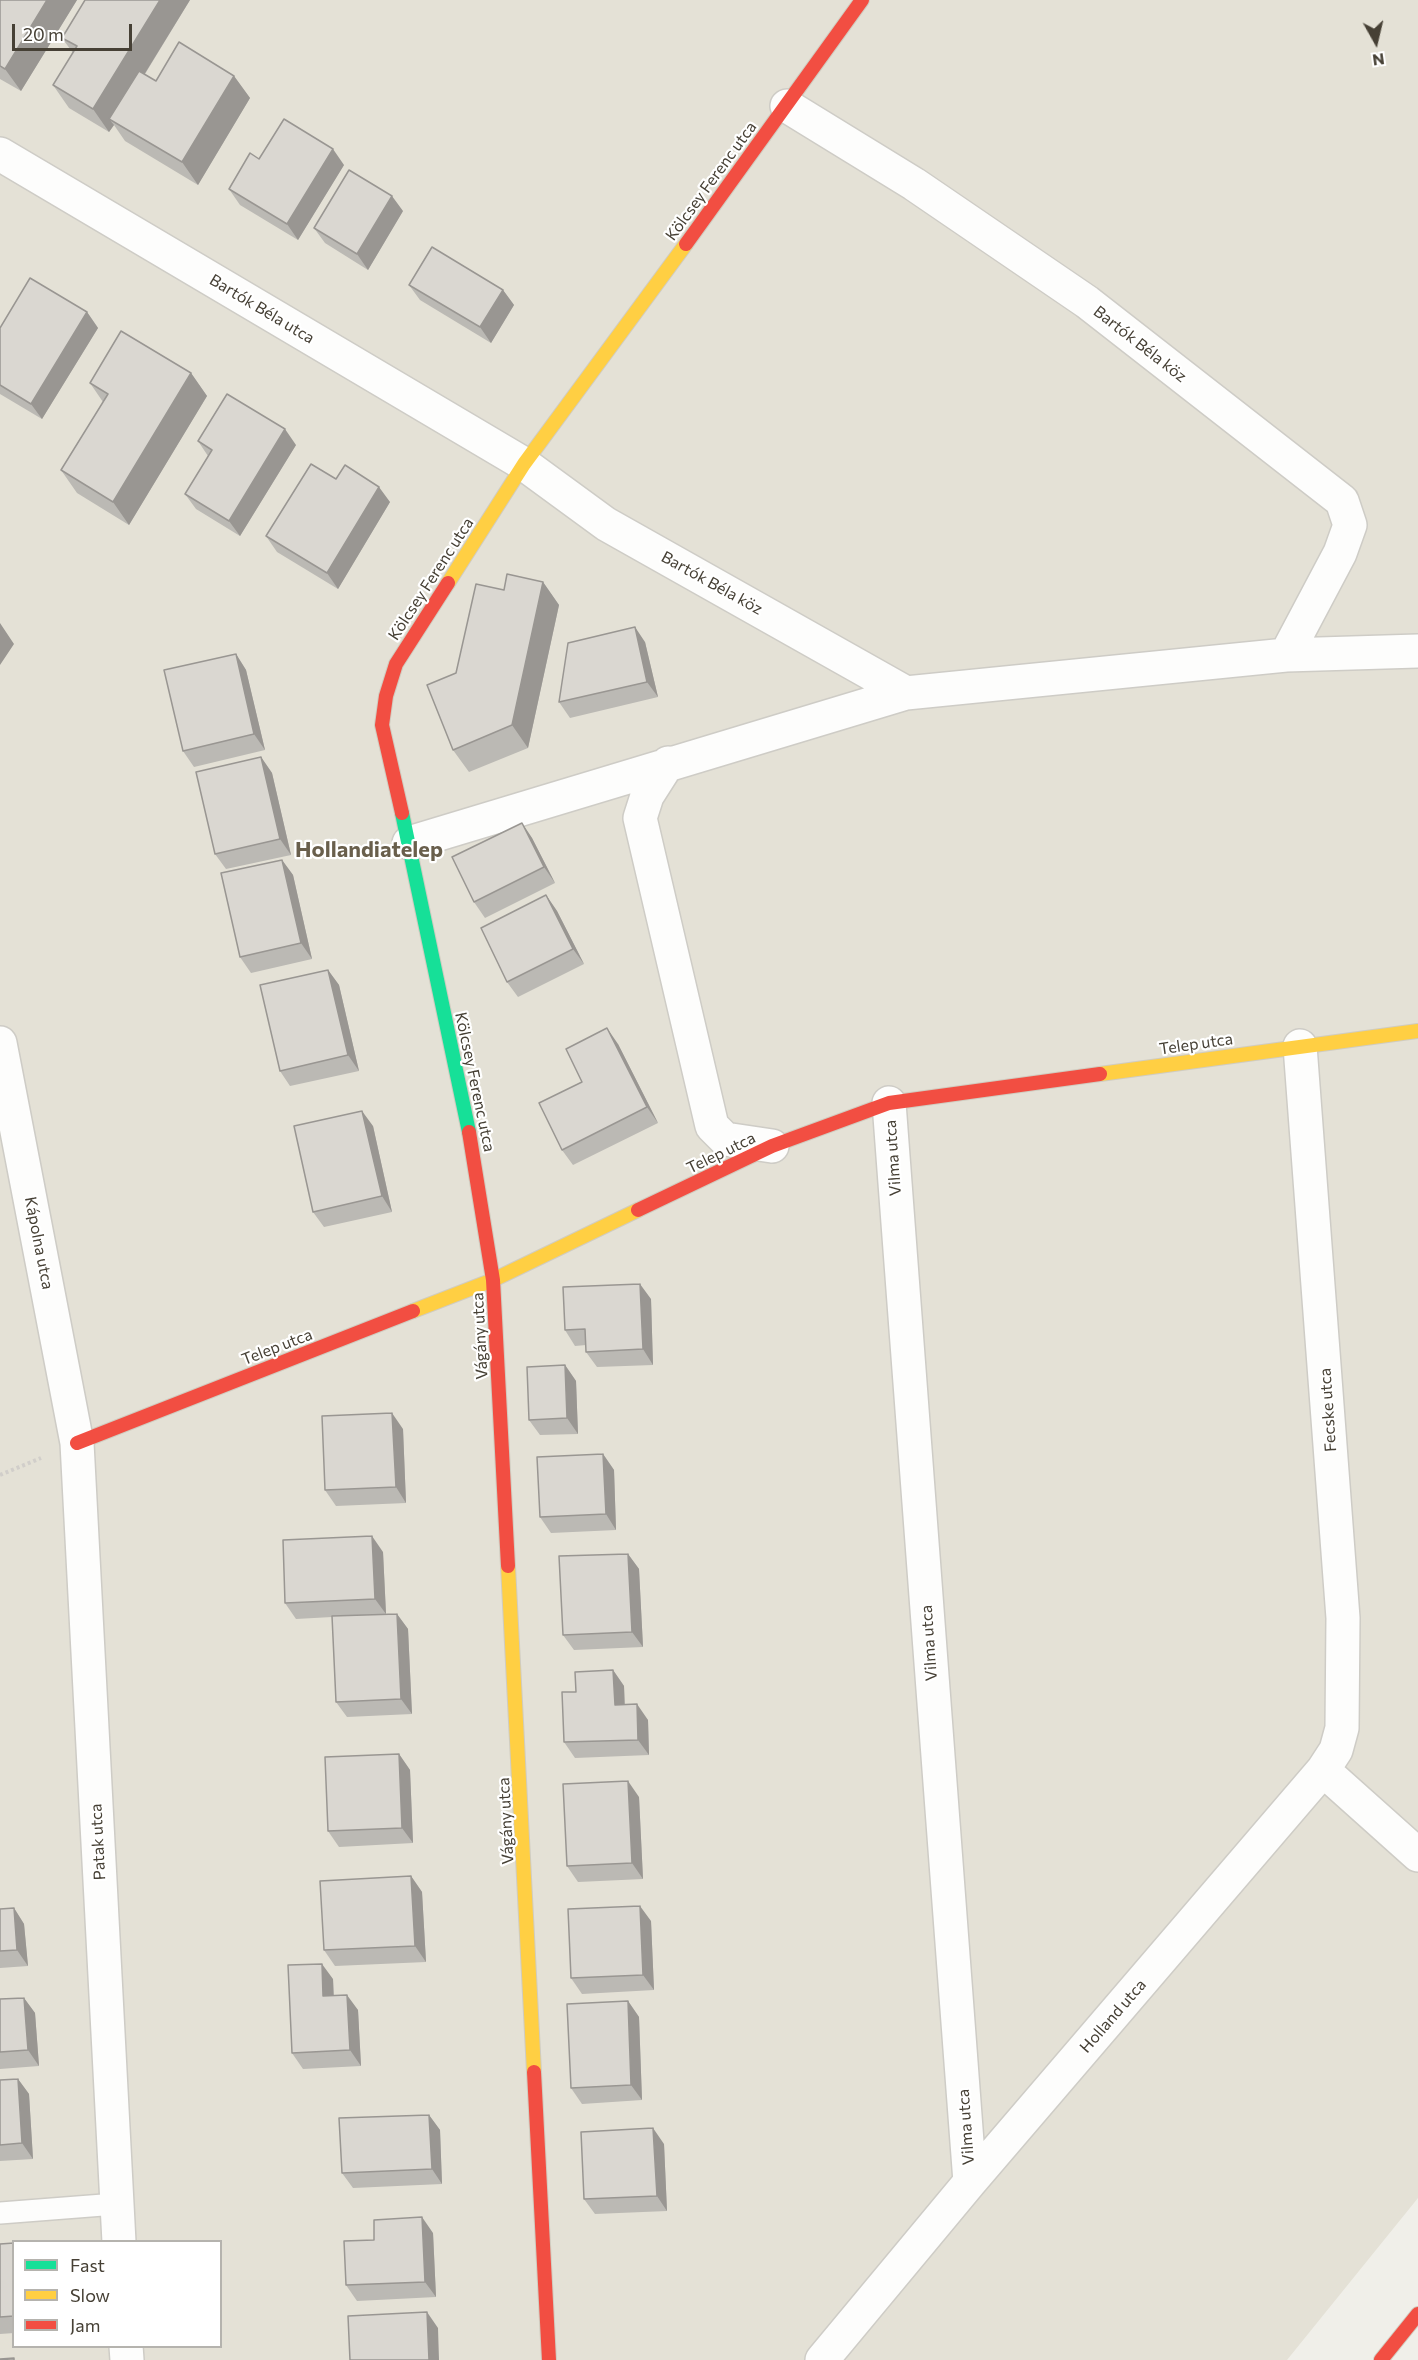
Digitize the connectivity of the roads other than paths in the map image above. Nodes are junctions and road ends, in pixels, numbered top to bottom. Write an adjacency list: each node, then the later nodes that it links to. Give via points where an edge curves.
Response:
1 (862, 0): 2 (street, Kölcsey Ferenc utca)
2 (787, 106): 4 (street, Kölcsey Ferenc utca); 6 (street, Bartók Béla köz, via 914,184 1087,302 1342,501 1350,525 1340,553)
3 (0, 154): 4 (street, Bartók Béla utca)
4 (524, 464): 7 (street, Bartók Béla köz, via 606,524); 9 (street, Kölcsey Ferenc utca, via 396,664 386,696 382,725)
5 (1418, 651): 6 (street)
6 (1286, 655): 7 (street)
7 (906, 693): 8 (street)
8 (668, 763): 9 (street); 14 (street, via 647,796 640,818 712,1126 725,1139)
9 (409, 843): 15 (street, Kölcsey Ferenc utca, via 476,1166)
10 (1418, 1030): 12 (street, Telep utca)
11 (0, 1043): 16 (street, Kápolna utca)
12 (1300, 1046): 13 (street, Telep utca); 17 (street, Fecske utca, via 1343,1618 1342,1728 1336,1750)
13 (889, 1103): 14 (street, Telep utca); 19 (street, Vilma utca)
14 (772, 1146): 15 (street, Telep utca)
15 (493, 1280): 16 (street, Telep utca); 24 (street, Vágány utca)
16 (77, 1443): 20 (street, Patak utca)
17 (1323, 1770): 18 (street); 19 (street, Holland utca)
18 (1418, 1855)
19 (970, 2182): 25 (street, Holland utca)
20 (116, 2204): 21 (lane); 22 (street, Patak utca)
21 (0, 2213)
22 (119, 2240)
23 (1418, 2314): 26 (street)
24 (549, 2360)
25 (822, 2360)
26 (1382, 2360)

